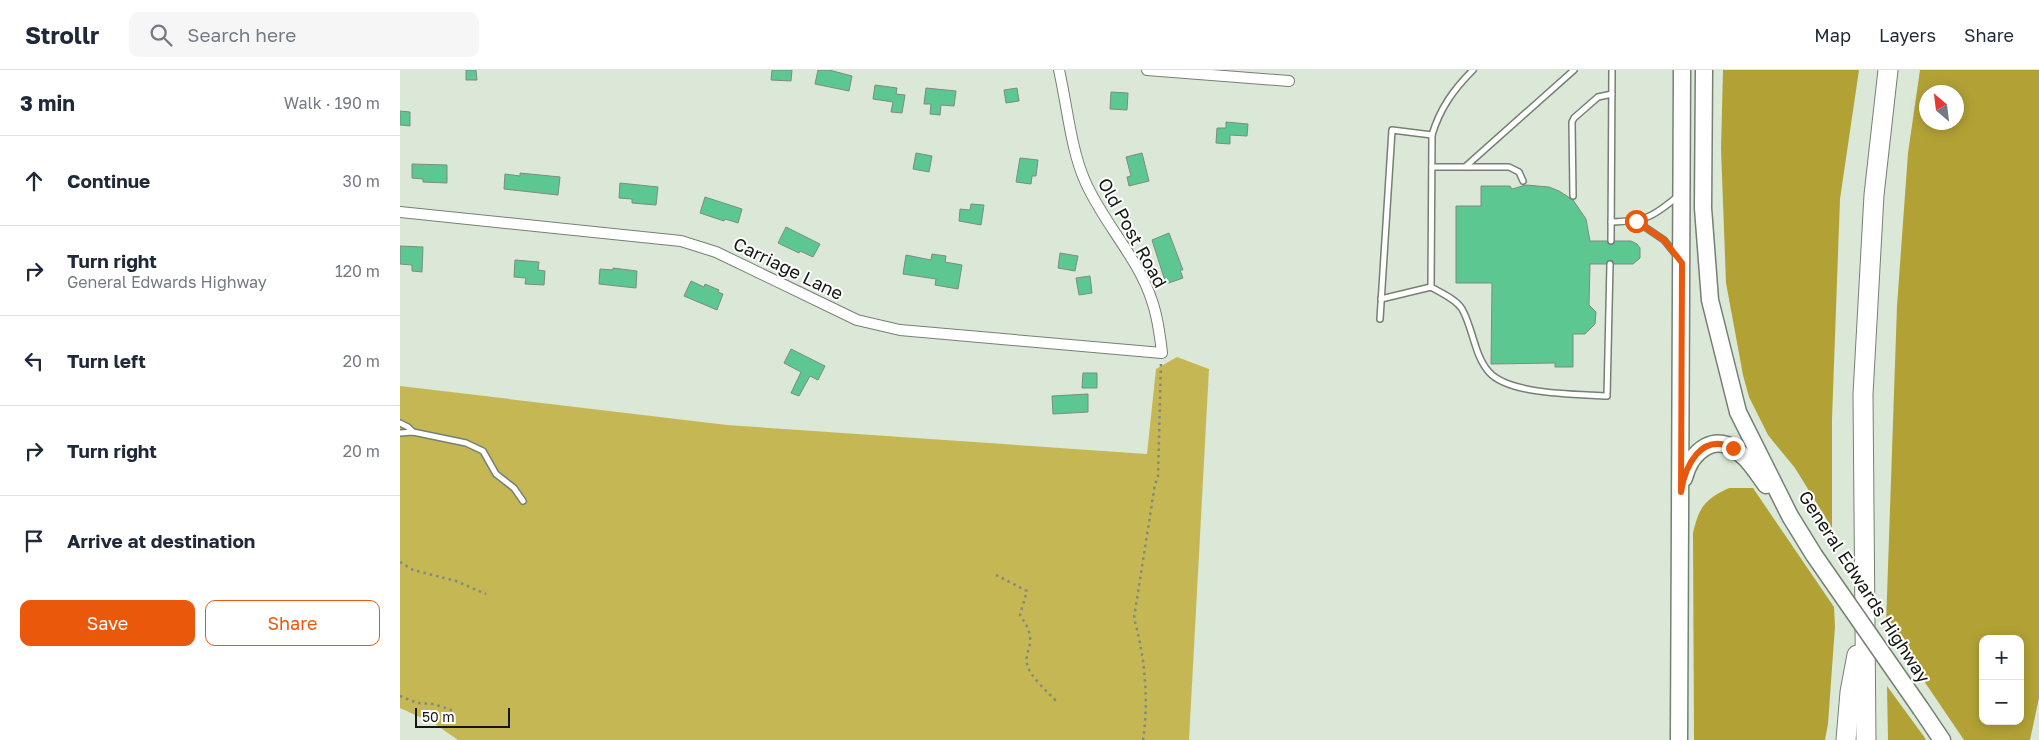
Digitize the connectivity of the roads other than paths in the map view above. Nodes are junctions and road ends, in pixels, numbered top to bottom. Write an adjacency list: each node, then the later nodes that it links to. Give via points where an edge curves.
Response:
1 (1059, 70): 26 (street, Old Post Road, via 1084,180 1152,299)
2 (1147, 70): 9 (street)
3 (1473, 70): 11 (lane, via 1446,101)
4 (1574, 70): 13 (lane)
5 (1612, 70): 10 (lane)
6 (1704, 70): 32 (main road, General Edwards Highway, via 1703,208 1710,300 1738,412)
7 (1888, 70): 33 (highway, via 1874,195 1865,346 1862,445)
8 (1680, 73): 15 (main road)
9 (1288, 81)
10 (1612, 94): 16 (lane, via 1598,96 1572,122); 19 (lane)
11 (1432, 134): 12 (lane); 24 (lane, via 1392,130)
12 (1432, 167): 13 (lane); 23 (lane)
13 (1465, 167): 14 (lane, via 1510,167 1519,172)
14 (1522, 181)
15 (1682, 192): 18 (lane, via 1652,216); 21 (main road)
16 (1574, 196)
17 (400, 212): 26 (street, Carriage Lane, via 698,245 857,320 878,326)
18 (1636, 221): 19 (lane); 21 (lane, via 1664,240)
19 (1611, 222): 20 (lane)
20 (1611, 241)
21 (1682, 263): 30 (main road)
22 (1610, 264): 23 (lane, via 1606,396 1533,391 1490,374 1483,364 1462,307)
23 (1431, 287): 24 (lane)
24 (1381, 299): 25 (lane)
25 (1380, 319)
26 (1162, 353)
27 (400, 423): 28 (lane)
28 (412, 432): 29 (lane); 31 (lane, via 466,443 483,450 496,474 514,488)
29 (400, 434)
30 (1681, 492): 32 (main road, via 1686,470 1696,454 1712,444 1725,444 1745,457); 34 (main road)
31 (522, 501)
32 (1790, 516): 37 (main road, General Edwards Highway, bridge)
33 (1864, 620): 35 (highway, via 1850,692); 36 (highway)
34 (1679, 740)
35 (1846, 740)
36 (1866, 740)
37 (1942, 740)

